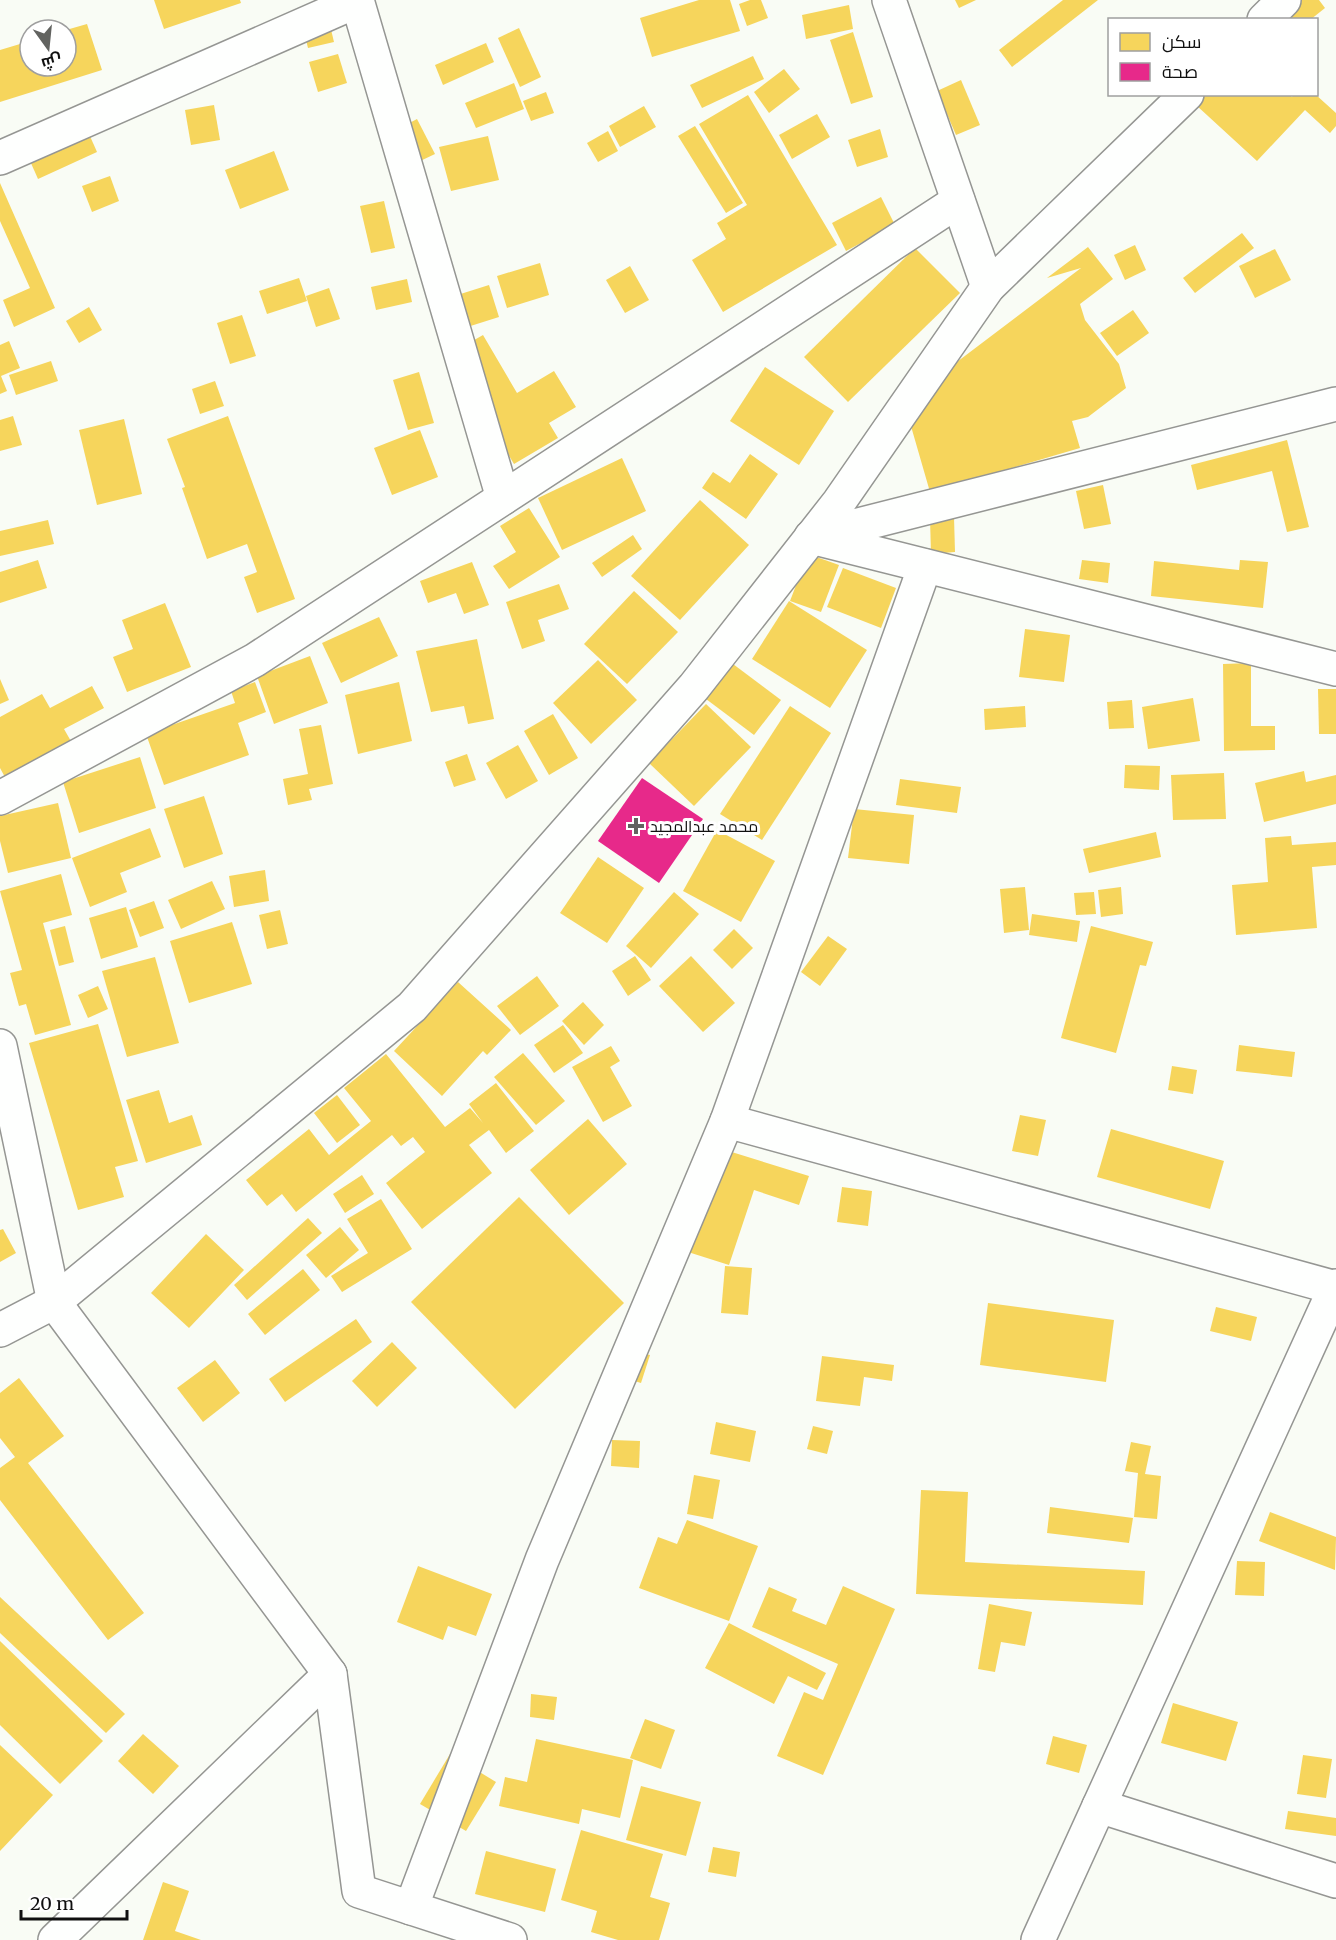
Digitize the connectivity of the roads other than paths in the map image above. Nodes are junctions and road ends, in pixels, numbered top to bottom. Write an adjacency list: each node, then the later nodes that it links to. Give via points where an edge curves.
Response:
1 (357, 0): 6 (street); 10 (street)
2 (889, 0): 7 (street)
3 (1284, 0): 4 (street)
4 (1266, 18)
5 (1184, 96): 8 (street)
6 (0, 158)
7 (958, 201): 8 (street); 10 (street)
8 (988, 287): 11 (street)
9 (1336, 404): 11 (street)
10 (503, 498): 14 (street, via 255,660)
11 (811, 537): 12 (street); 18 (street, via 694,687 412,1007)
12 (925, 566): 13 (street); 16 (street)
13 (1336, 669)
14 (0, 798)
15 (0, 1046): 18 (street)
16 (727, 1121): 17 (street); 23 (street, via 542,1560)
17 (1336, 1287): 21 (street)
18 (54, 1302): 19 (street); 20 (street)
19 (0, 1330)
20 (330, 1674): 23 (street, via 359,1891); 24 (street)
21 (1100, 1806): 22 (street); 26 (street)
22 (1336, 1881)
23 (411, 1908): 25 (street)
24 (55, 1940)
25 (510, 1940)
26 (1038, 1940)

